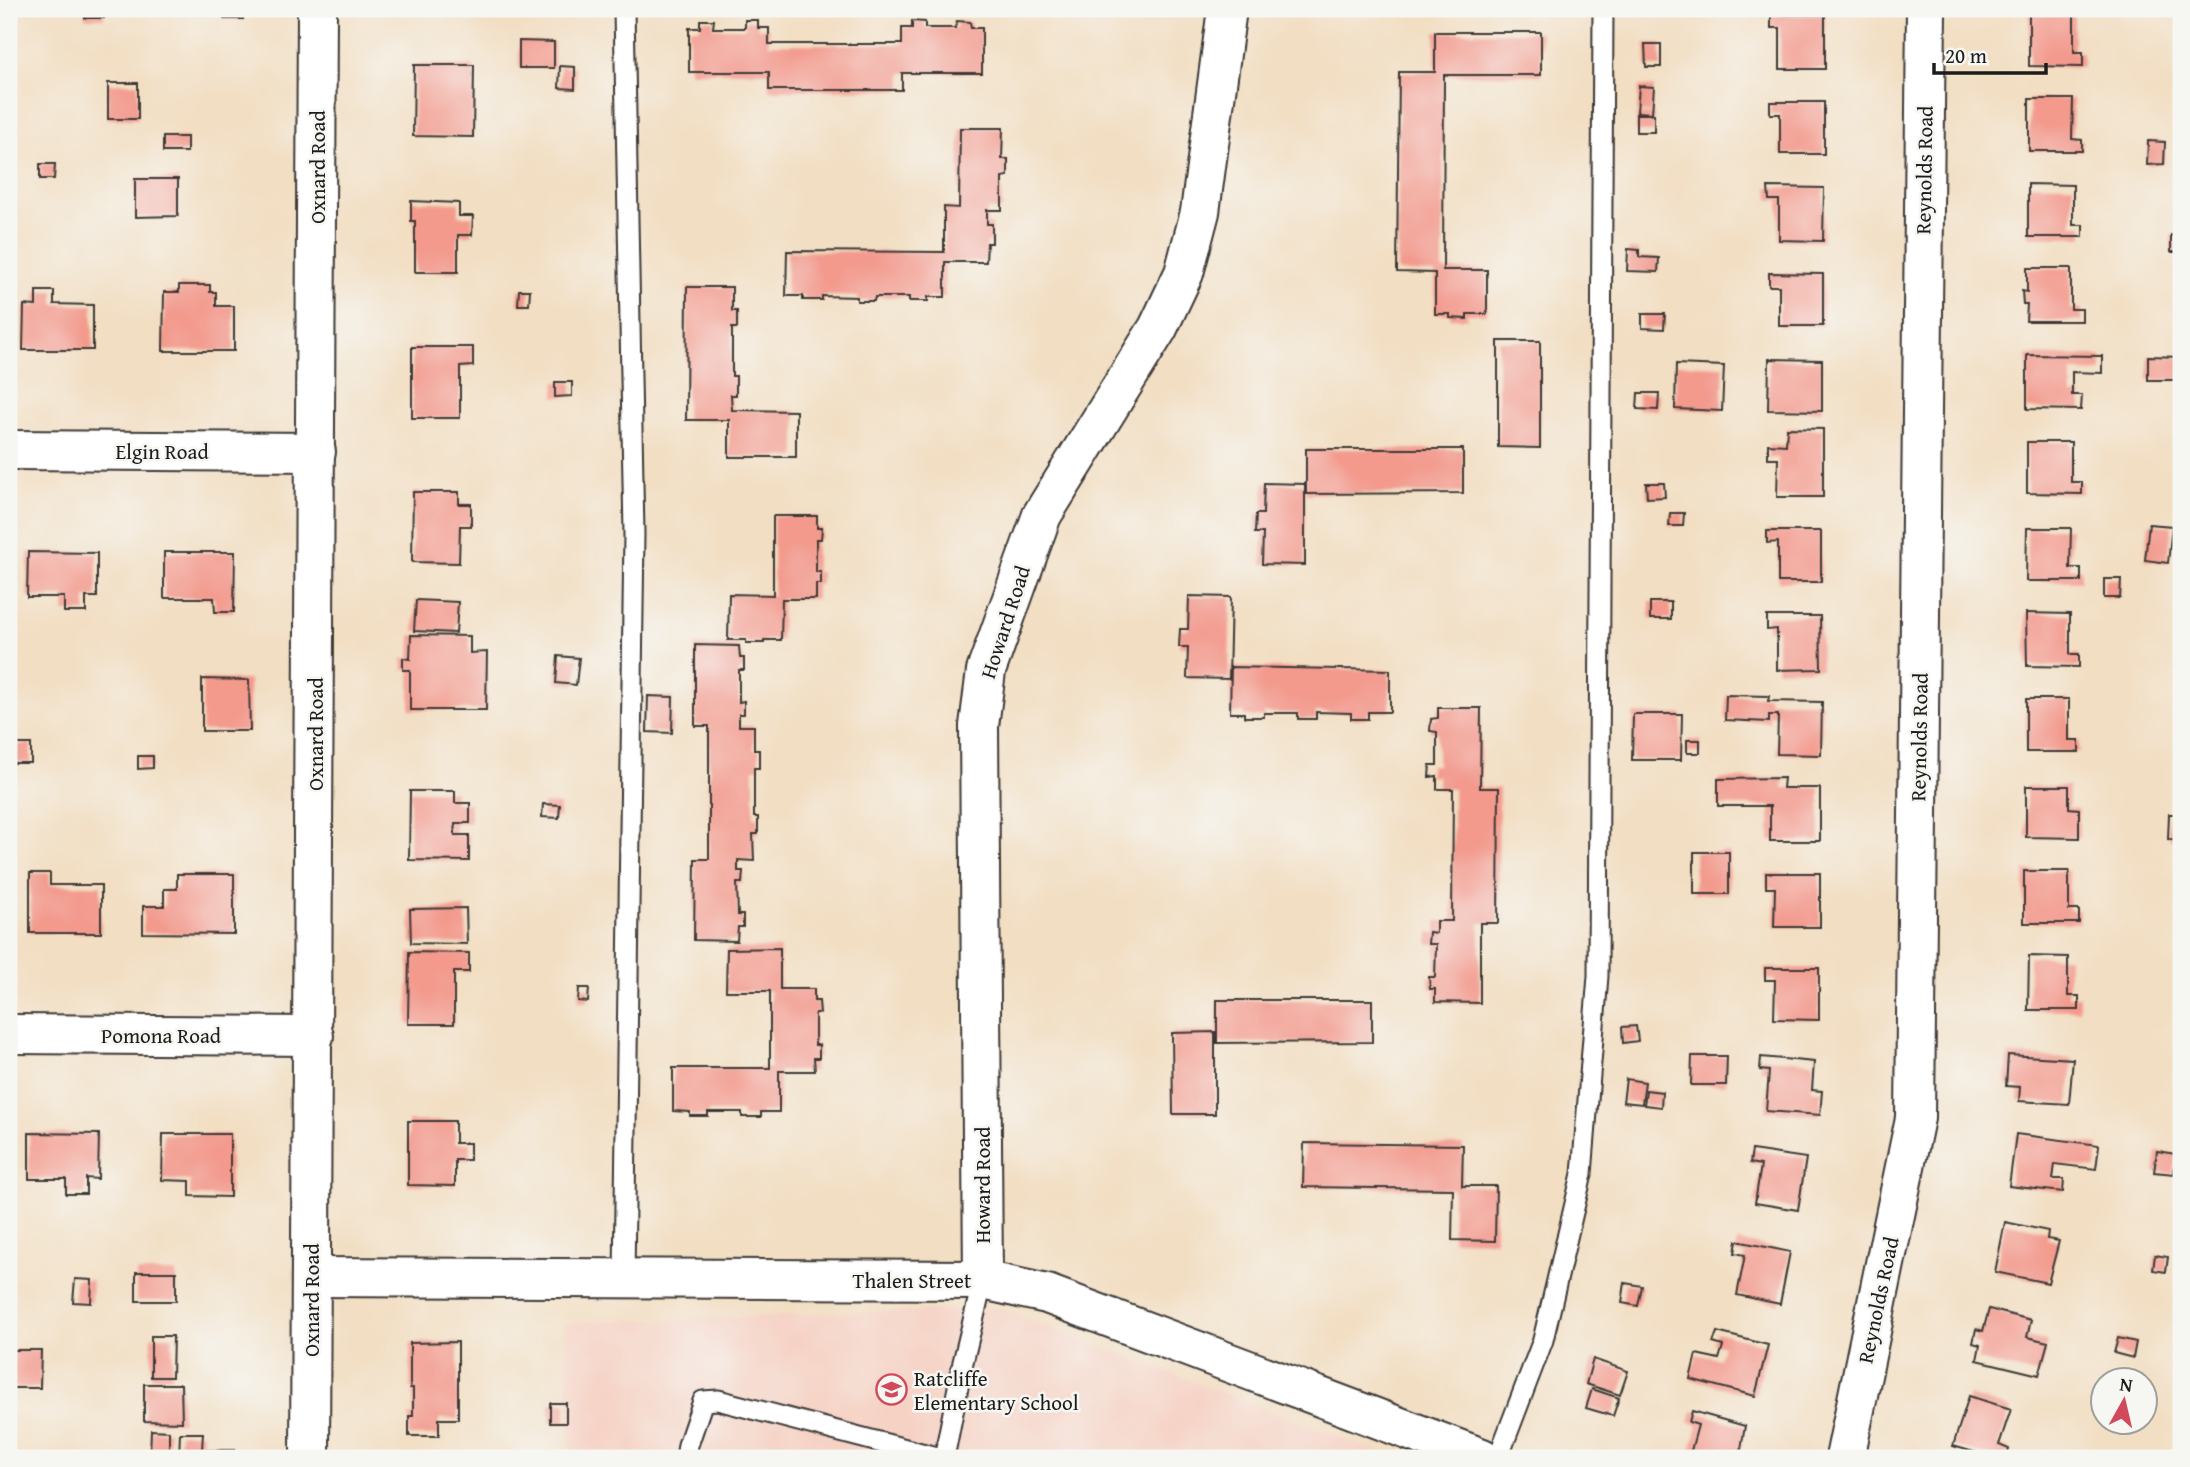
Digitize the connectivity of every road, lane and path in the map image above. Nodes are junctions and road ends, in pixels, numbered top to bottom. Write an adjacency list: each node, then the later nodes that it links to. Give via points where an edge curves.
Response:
1 (317, 9): 7 (street, Oxnard Road)
2 (624, 9): 11 (lane, via 634,534)
3 (1227, 9): 12 (street, Howard Road, via 1200,212 1184,273 1158,328 1042,515 986,671 979,726)
4 (1603, 9): 17 (lane, via 1598,976 1582,1174 1543,1340)
5 (1926, 9): 18 (street, Reynolds Road, via 1915,1118)
6 (9, 450): 7 (street, Elgin Road)
7 (316, 452): 9 (street, Oxnard Road)
8 (9, 1034): 9 (street, Pomona Road)
9 (314, 1036): 10 (street, Oxnard Road)
10 (312, 1277): 11 (street, Thalen Street); 13 (street, Oxnard Road)
11 (624, 1279): 12 (street, Thalen Street)
12 (983, 1280): 15 (lane); 16 (street, Thalen Street, via 1047,1294)
13 (310, 1458)
14 (686, 1458): 15 (lane, via 703,1401 718,1400)
15 (942, 1458)
16 (1482, 1458)
17 (1498, 1458)
18 (1845, 1458)

